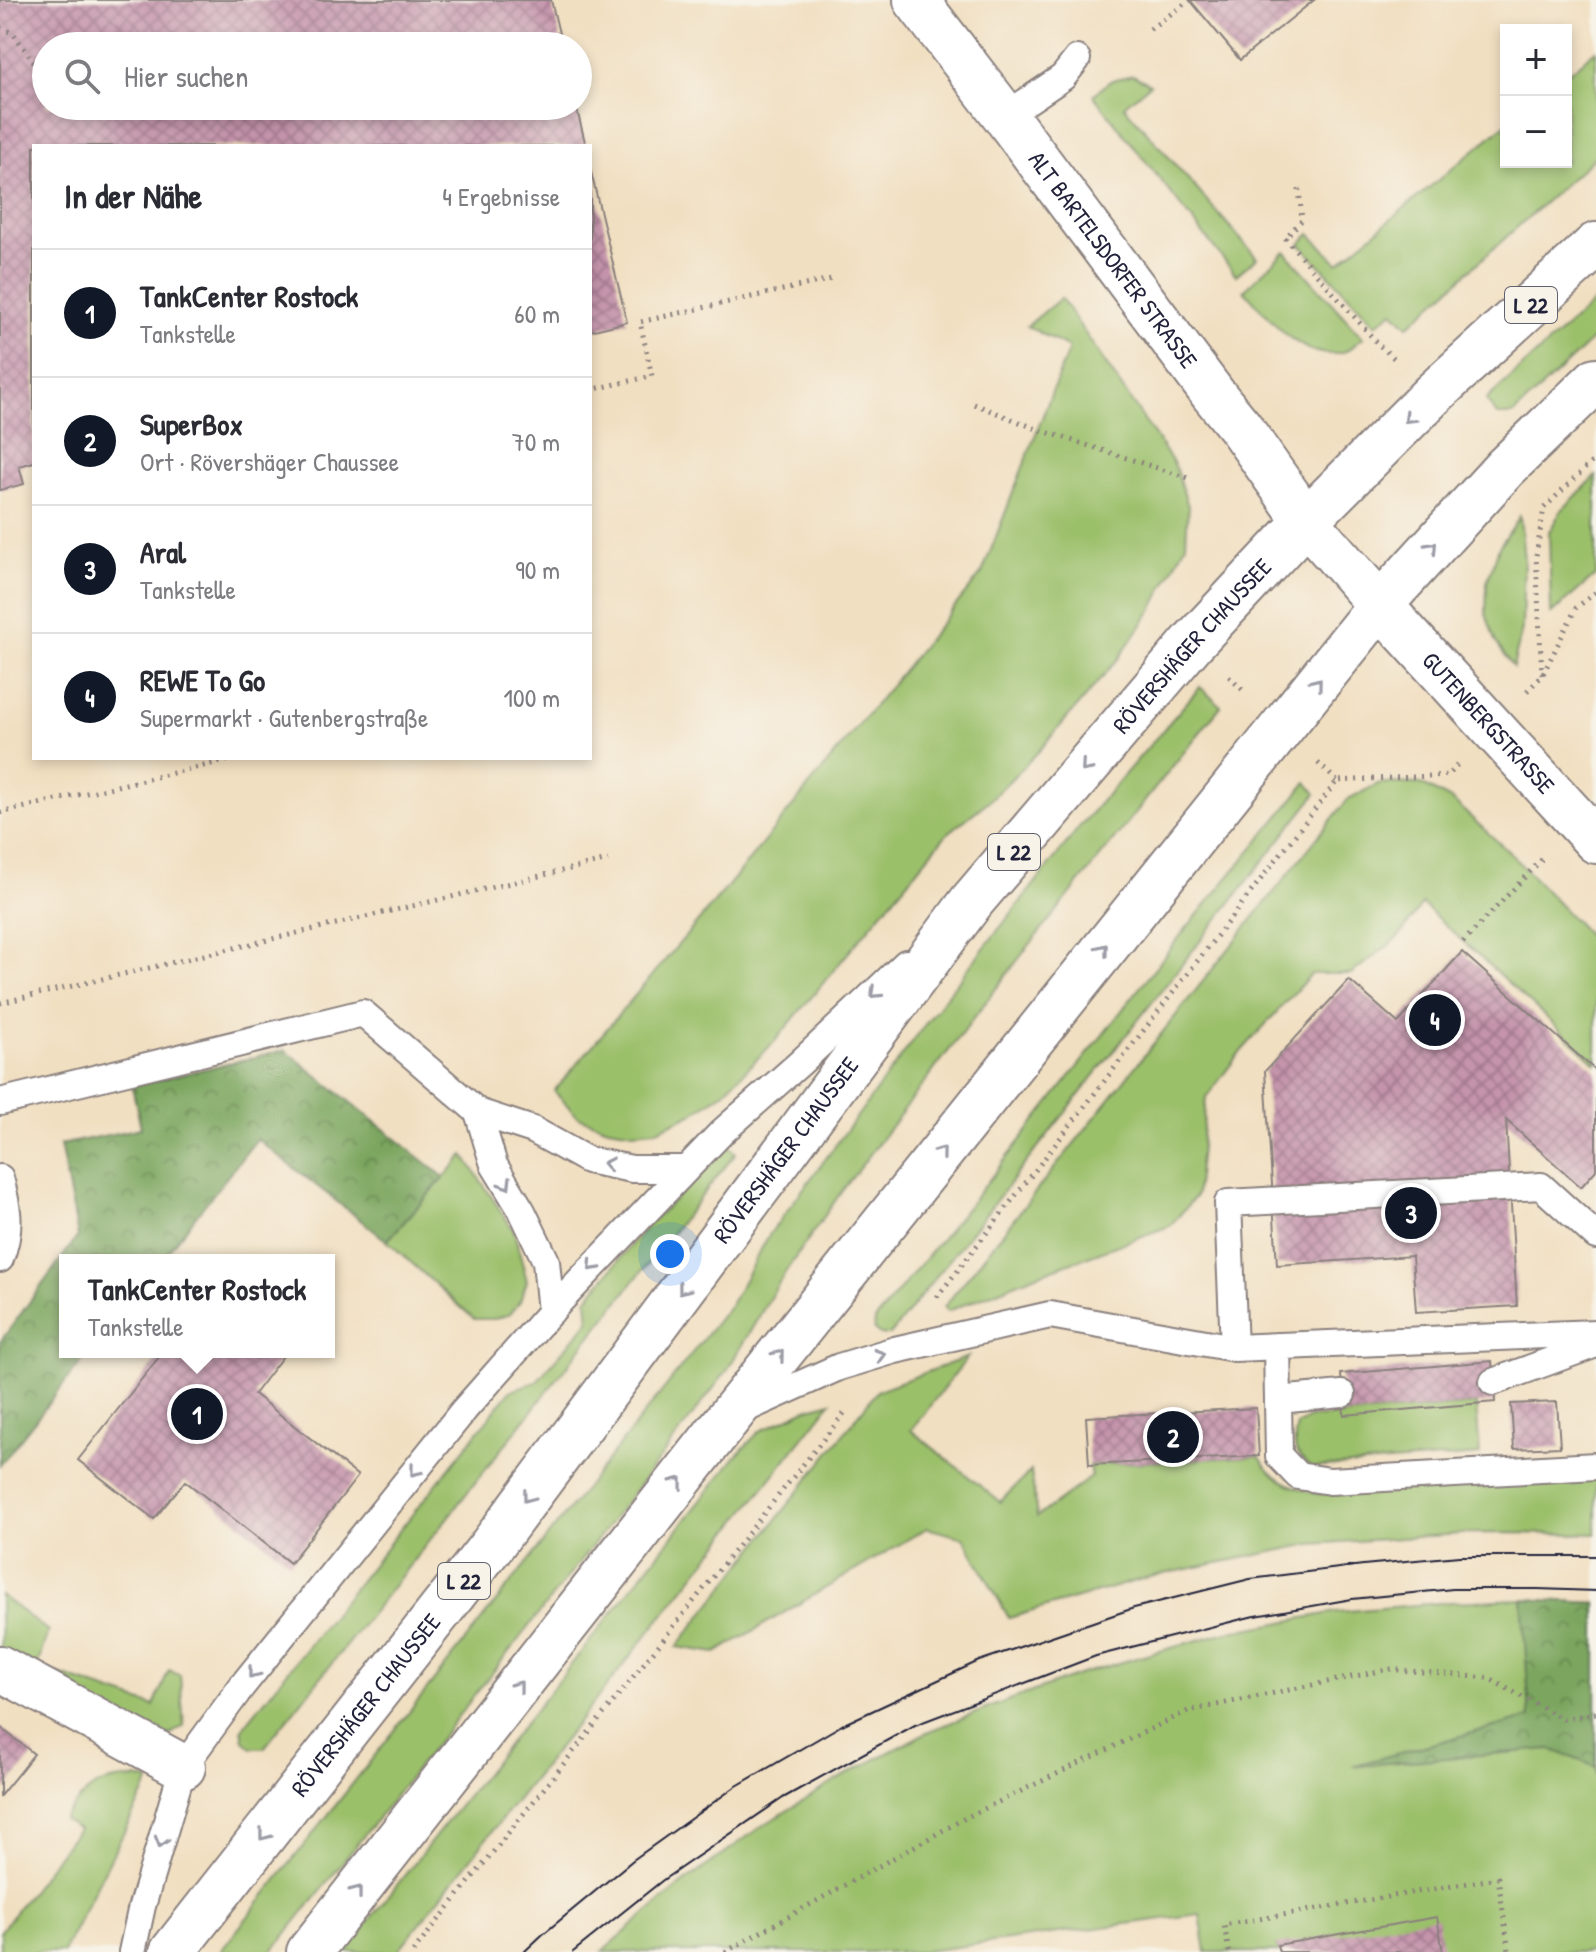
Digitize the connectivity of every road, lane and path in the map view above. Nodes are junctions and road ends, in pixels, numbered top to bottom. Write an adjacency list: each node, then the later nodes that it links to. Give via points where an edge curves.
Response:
1 (916, 0): 7 (main road, ALT BARTELSDORFER STRASSE)
2 (1190, 0): 4 (path)
3 (0, 28): 5 (path, via 13,33)
4 (1150, 29)
5 (32, 59)
6 (1077, 59): 7 (lane, via 1063,77)
7 (1005, 116): 17 (main road, ALT BARTELSDORFER STRASSE)
8 (1299, 189): 11 (path, via 1302,220 1285,238)
9 (1596, 245): 17 (main road, RÖVERSHÄGER CHAUSSEE / L 22, one-way to 17, via 1432,395)
10 (836, 278): 13 (path, via 640,322 652,376)
11 (1379, 345)
12 (1596, 380): 19 (main road, one-way to 12, via 1505,468)
13 (592, 390)
14 (974, 404): 16 (path)
15 (1596, 458): 18 (path, via 1544,508 1536,556 1542,676 1576,608)
16 (1191, 479)
17 (1306, 521): 19 (main road); 24 (main road, RÖVERSHÄGER CHAUSSEE / L 22, one-way to 24, via 1193,642)
18 (1596, 592)
19 (1380, 605): 22 (main road, GUTENBERGSTRASSE); 41 (main road, one-way to 19)
20 (229, 760): 21 (path)
21 (0, 813)
22 (1588, 832): 25 (path, via 1539,862)
23 (608, 860): 26 (path)
24 (972, 901): 29 (lane, one-way to 29); 47 (main road, RÖVERSHÄGER CHAUSSEE / L 22, one-way to 47, via 492,1545)
25 (1463, 942)
26 (0, 1003)
27 (0, 1102): 28 (lane, via 363,1013)
28 (478, 1112): 29 (lane, one-way to 28, via 632,1169 587,1160 533,1130); 33 (lane, one-way to 33, via 494,1165 546,1261)
29 (685, 1169): 33 (lane, one-way to 33)
30 (0, 1178): 32 (lane, via 9,1212)
31 (1596, 1236): 37 (lane, via 1541,1186 1228,1203)
32 (0, 1259)
33 (551, 1312): 45 (lane, one-way to 45, via 455,1422)
34 (1596, 1333): 36 (lane)
35 (1596, 1344): 38 (lane)
36 (1277, 1346): 37 (lane); 40 (lane)
37 (1234, 1348): 41 (lane, one-way to 37, via 839,1367 1050,1315)
38 (1493, 1382)
39 (1342, 1394): 40 (lane)
40 (1278, 1400): 42 (lane, via 1279,1456 1298,1476 1330,1481)
41 (730, 1416): 48 (main road, one-way to 41)
42 (1596, 1466)
43 (0, 1668): 45 (main road)
44 (1596, 1713): 49 (path, via 1563,1719 1488,1678 1389,1669 1188,1711 967,1817)
45 (183, 1767): 46 (lane, one-way to 46)
46 (132, 1952)
47 (172, 1952)
48 (309, 1952)
49 (725, 1952)
50 (1229, 1952): 51 (path, via 1224,1925 1498,1878)
51 (1509, 1952)

